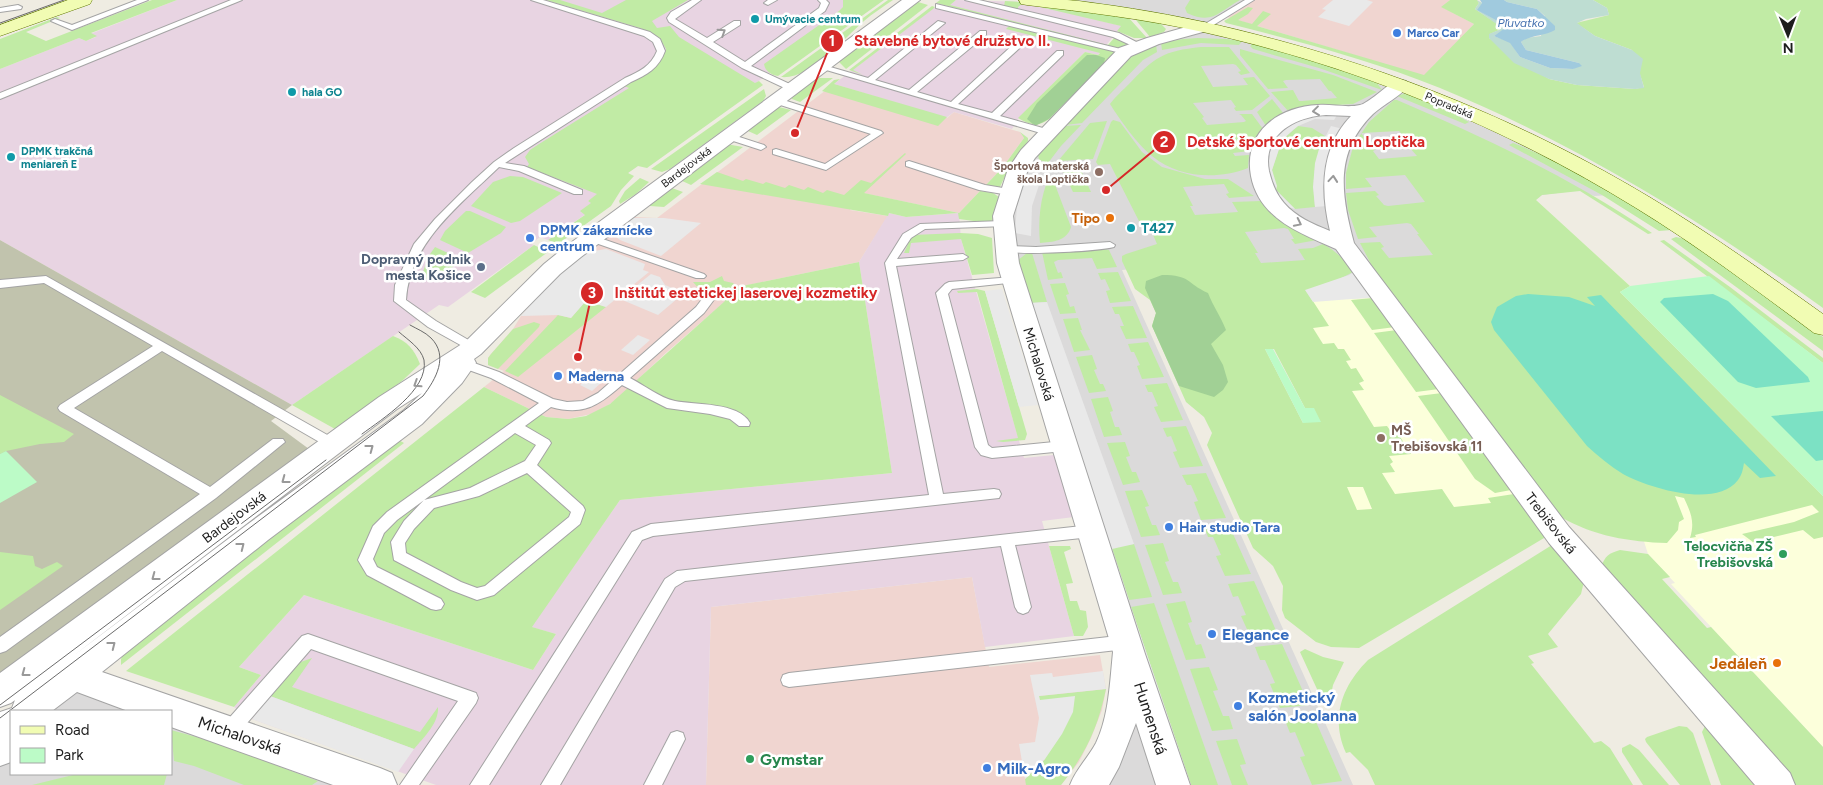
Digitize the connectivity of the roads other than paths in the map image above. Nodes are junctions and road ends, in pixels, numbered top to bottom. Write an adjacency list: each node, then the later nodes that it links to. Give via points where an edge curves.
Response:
1 (36, 0): 13 (street)
2 (84, 0): 18 (street)
3 (144, 0): 14 (lane, via 72,28)
4 (238, 0): 30 (lane)
5 (535, 0): 39 (lane, via 647,34 657,41 661,51 650,69)
6 (698, 0): 20 (lane, via 671,18)
7 (822, 0): 24 (lane, via 825,3 822,9)
8 (912, 0): 25 (street, Bardejovská)
9 (969, 0): 22 (lane, via 1116,35)
10 (1027, 0): 17 (street, Popradská)
11 (1250, 0): 17 (lane)
12 (939, 6): 22 (lane)
13 (0, 11)
14 (55, 22)
15 (737, 23): 20 (lane, one-way to 15)
16 (941, 23): 26 (lane)
17 (1204, 27): 22 (street, Michalovská); 28 (street, Popradská, via 1299,51)
18 (0, 31)
19 (983, 33): 29 (lane)
20 (707, 42): 24 (lane)
21 (1020, 43): 32 (lane)
22 (1132, 49): 35 (street, Michalovská)
23 (1060, 53): 34 (lane)
24 (745, 66): 27 (lane)
25 (820, 67): 26 (lane); 27 (street, Bardejovská)
26 (868, 81): 29 (lane)
27 (791, 88): 31 (street, Bardejovská)
28 (1394, 90): 33 (street, Trebišovská); 54 (street, Popradská, via 1507,130 1576,164 1722,254)
29 (911, 93): 32 (lane)
30 (0, 96)
31 (774, 100): 36 (street, Bardejovská); 38 (lane, via 878,133 826,167)
32 (952, 105): 34 (lane)
33 (1365, 111): 45 (street, Trebišovská, one-way to 33, via 1332,192 1335,161 1352,126); 45 (street, Trebišovská, one-way to 45, via 1326,110 1290,116 1272,128 1265,138 1258,164 1262,186 1273,204 1290,219)
34 (993, 117): 35 (lane)
35 (1047, 132): 42 (street, Michalovská, via 1018,169)
36 (727, 136): 37 (lane); 44 (street, Bardejovská)
37 (762, 147)
38 (776, 152)
39 (497, 164): 41 (lane, via 521,168); 56 (lane, via 419,244 399,297)
40 (909, 164): 42 (lane, via 983,188)
41 (578, 192)
42 (1009, 192): 43 (street, Michalovská)
43 (1002, 224): 47 (street, Michalovská); 49 (lane, via 914,229 904,238)
44 (591, 238): 50 (lane); 56 (street, Bardejovská, via 552,268)
45 (1344, 244): 93 (street, Trebišovská, via 1559,536)
46 (1110, 245): 47 (lane)
47 (1005, 249): 51 (street, Michalovská)
48 (963, 257): 49 (lane)
49 (890, 263): 67 (lane)
50 (700, 276)
51 (1013, 280): 63 (street, Michalovská); 63 (lane, via 949,286 942,293 982,447 992,453)
52 (0, 284): 55 (lane, via 46,279)
53 (713, 293): 57 (lane, via 700,310)
54 (1823, 327)
55 (161, 346): 62 (lane); 65 (lane, via 64,408)
56 (463, 357): 58 (lane); 62 (street, Bardejovská, one-way to 62, via 388,404); 76 (street, Bardejovská, one-way to 56, via 258,532 413,417 453,377)
57 (621, 379): 58 (lane, via 586,405 567,407); 59 (lane, via 671,405 710,409)
58 (549, 402): 60 (lane)
59 (744, 422)
60 (515, 427): 64 (lane, via 544,442); 68 (lane)
61 (278, 442): 65 (lane)
62 (333, 444): 76 (street, Bardejovská, one-way to 76)
63 (1064, 446): 70 (street, Michalovská)
64 (530, 465): 69 (lane, via 474,492 429,504); 69 (lane, via 578,510 575,520 489,591 477,594 456,586 400,556 398,542)
65 (211, 494): 74 (lane)
66 (994, 494): 67 (lane)
67 (937, 499): 88 (lane, via 651,530 638,536)
68 (392, 516): 69 (lane); 72 (lane, via 378,530 365,560 372,571)
69 (409, 525)
70 (1091, 530): 71 (lane); 75 (street, Michalovská)
71 (1007, 540): 73 (lane); 89 (lane, via 682,575 670,583)
72 (436, 604)
73 (1024, 607)
74 (0, 646)
75 (1127, 647): 77 (lane); 91 (street, Michalovská, via 1123,704 1115,737 1105,761); 92 (street, Humenská)
76 (62, 665): 78 (street, Bardejovská, one-way to 78); 79 (street, Bardejovská); 80 (street, Michalovská)
77 (788, 680)
78 (0, 692)
79 (28, 710)
80 (162, 710)
81 (182, 719): 83 (street, Michalovská)
82 (10, 724): 84 (street)
83 (229, 730): 86 (street, Michalovská); 87 (lane, via 308,641 470,698)
84 (0, 732)
85 (677, 739): 90 (lane)
86 (380, 785)
87 (410, 785)
88 (479, 785)
89 (550, 785)
90 (653, 785)
91 (1087, 785)
92 (1172, 785)
93 (1778, 785)

